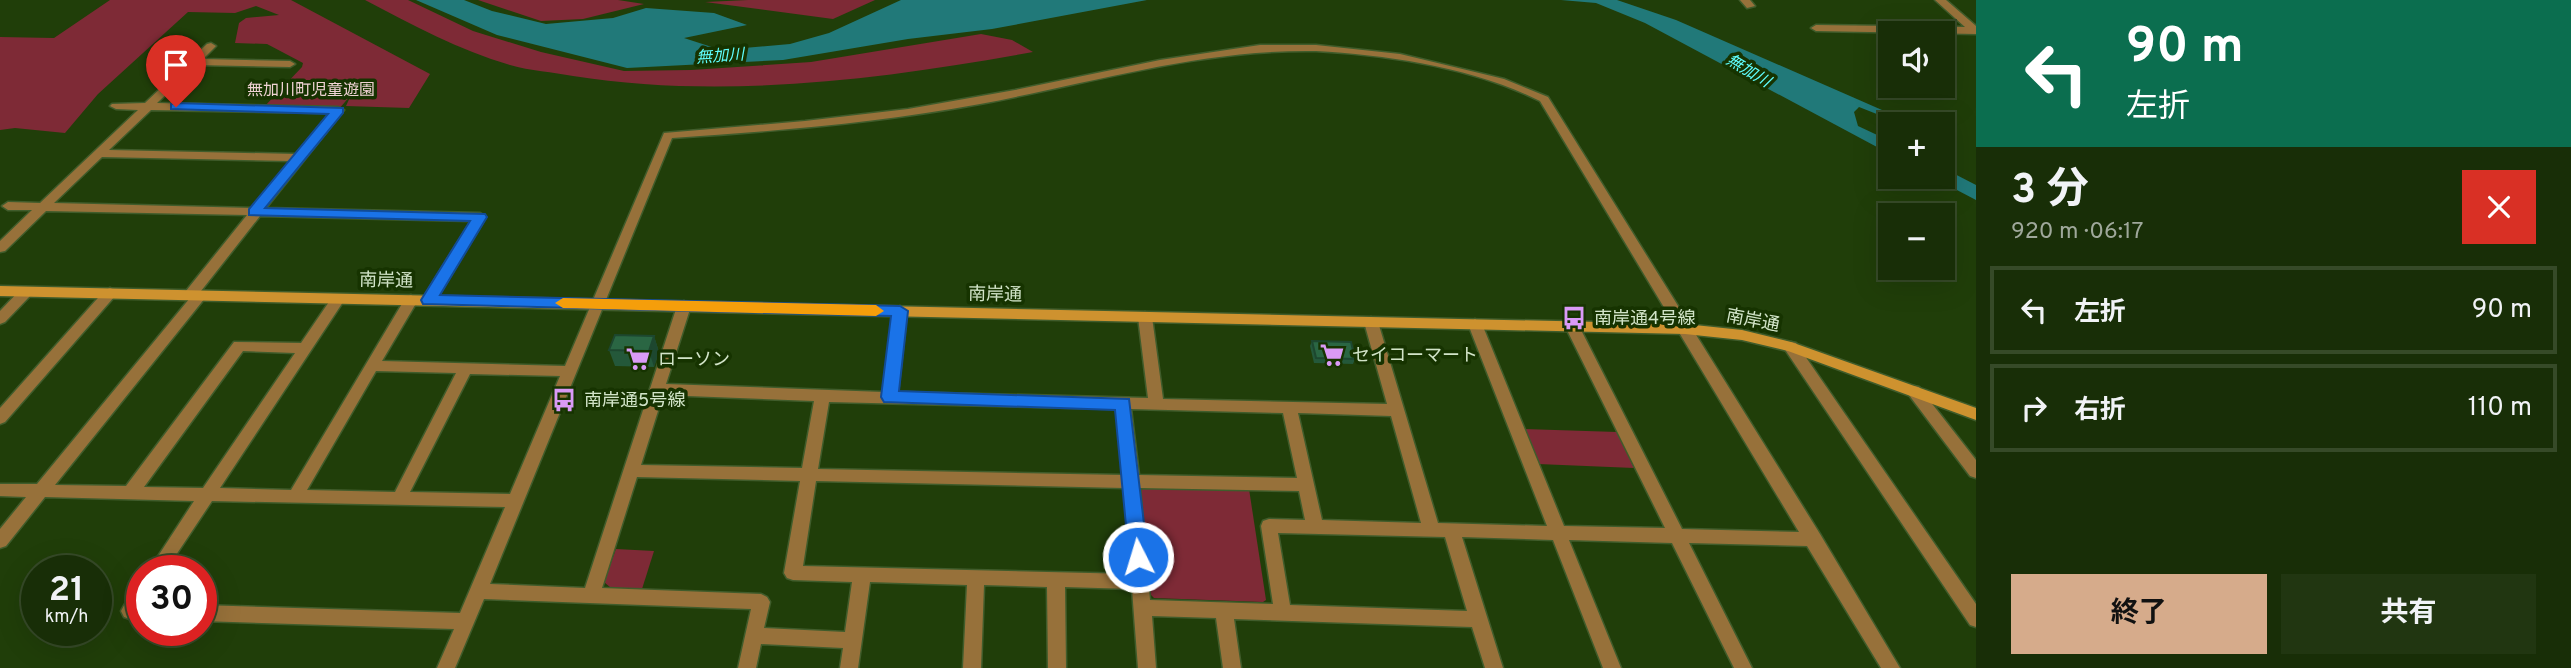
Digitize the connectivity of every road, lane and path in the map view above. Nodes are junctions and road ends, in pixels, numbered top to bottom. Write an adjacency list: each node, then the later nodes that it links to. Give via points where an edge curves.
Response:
1 (1940, 0): 2 (street)
2 (1956, 14): 3 (street); 5 (street)
3 (1976, 14)
4 (1816, 28): 5 (street)
5 (1976, 30)
6 (211, 46): 7 (street)
7 (195, 62): 8 (street); 10 (street)
8 (290, 64)
9 (116, 106): 10 (street)
10 (149, 106): 11 (street); 12 (street, via 338,110)
11 (100, 153): 12 (street); 14 (street)
12 (298, 158): 15 (street)
13 (8, 206): 14 (street)
14 (42, 207): 15 (street); 16 (street)
15 (254, 212): 20 (street); 23 (street, via 480,217)
16 (0, 248)
17 (0, 291): 18 (main road, 南岸通)
18 (26, 292): 19 (main road, 南岸通); 28 (street)
19 (110, 293): 20 (main road, 南岸通); 47 (street)
20 (195, 295): 21 (main road, 南岸通); 54 (street)
21 (338, 299): 22 (main road, 南岸通); 34 (street)
22 (411, 300): 23 (main road, 南岸通); 35 (street)
23 (429, 300): 24 (main road, 南岸通)
24 (597, 304): 25 (main road, 南岸通); 32 (street, via 668,135 846,121 944,107 1234,51 1289,49 1430,62 1526,89 1544,99); 37 (street)
25 (684, 306): 26 (main road, 南岸通); 38 (street)
26 (900, 311): 27 (main road, 南岸通); 41 (street)
27 (1145, 317): 29 (main road, 南岸通); 43 (street)
28 (0, 319)
29 (1371, 322): 30 (main road, 南岸通); 45 (street)
30 (1475, 324): 31 (main road, 南岸通); 63 (street)
31 (1572, 326): 32 (main road, 南岸通); 64 (street)
32 (1685, 329): 33 (main road, 南岸通, via 1742,335); 65 (street)
33 (1791, 347): 39 (main road, 南岸通); 79 (street)
34 (306, 348): 55 (street, via 239,346); 56 (street)
35 (372, 366): 36 (street); 57 (street)
36 (466, 368): 37 (street); 58 (street)
37 (569, 371): 59 (street)
38 (657, 389): 40 (street); 48 (street)
39 (1914, 391): 46 (main road, 南岸通); 49 (street)
40 (822, 396): 41 (street); 50 (street)
41 (890, 397): 42 (street)
42 (1123, 404): 43 (street); 51 (street)
43 (1156, 404): 44 (street)
44 (1289, 408): 45 (street); 52 (street)
45 (1397, 410): 61 (street)
46 (1976, 414)
47 (0, 418)
48 (630, 471): 50 (street); 73 (street)
49 (1976, 472)
50 (807, 477): 51 (street); 68 (street, via 793,573)
51 (1132, 482): 52 (street); 71 (street)
52 (1306, 485): 60 (street)
53 (0, 490): 54 (street)
54 (40, 491): 55 (street); 66 (street)
55 (130, 493): 56 (street)
56 (207, 495): 57 (street); 67 (street)
57 (295, 497): 58 (street)
58 (399, 499): 59 (street)
59 (515, 501): 72 (street)
60 (1315, 526): 61 (street); 77 (street, via 1269,526)
61 (1431, 529): 62 (street)
62 (1451, 530): 63 (street); 78 (street)
63 (1556, 533): 64 (street); 91 (street)
64 (1678, 537): 65 (street); 92 (street)
65 (1814, 539): 93 (street)
66 (0, 541)
67 (167, 555)
68 (862, 575): 69 (street); 82 (street)
69 (976, 578): 70 (street); 86 (street)
70 (1056, 581): 71 (street); 87 (street)
71 (1140, 582): 74 (street)
72 (478, 591): 73 (street); 80 (street)
73 (592, 593): 81 (street, via 761,602)
74 (1143, 608): 75 (street); 88 (street)
75 (1224, 611): 77 (street); 89 (street)
76 (217, 613): 80 (street)
77 (1283, 613): 78 (street)
78 (1479, 619): 90 (street)
79 (1976, 619)
80 (465, 621): 83 (street)
81 (754, 636): 82 (street); 84 (street)
82 (852, 640): 85 (street)
83 (446, 668)
84 (747, 668)
85 (849, 668)
86 (972, 668)
87 (1057, 668)
88 (1147, 668)
89 (1232, 668)
90 (1494, 668)
91 (1612, 668)
92 (1743, 668)
93 (1891, 668)

